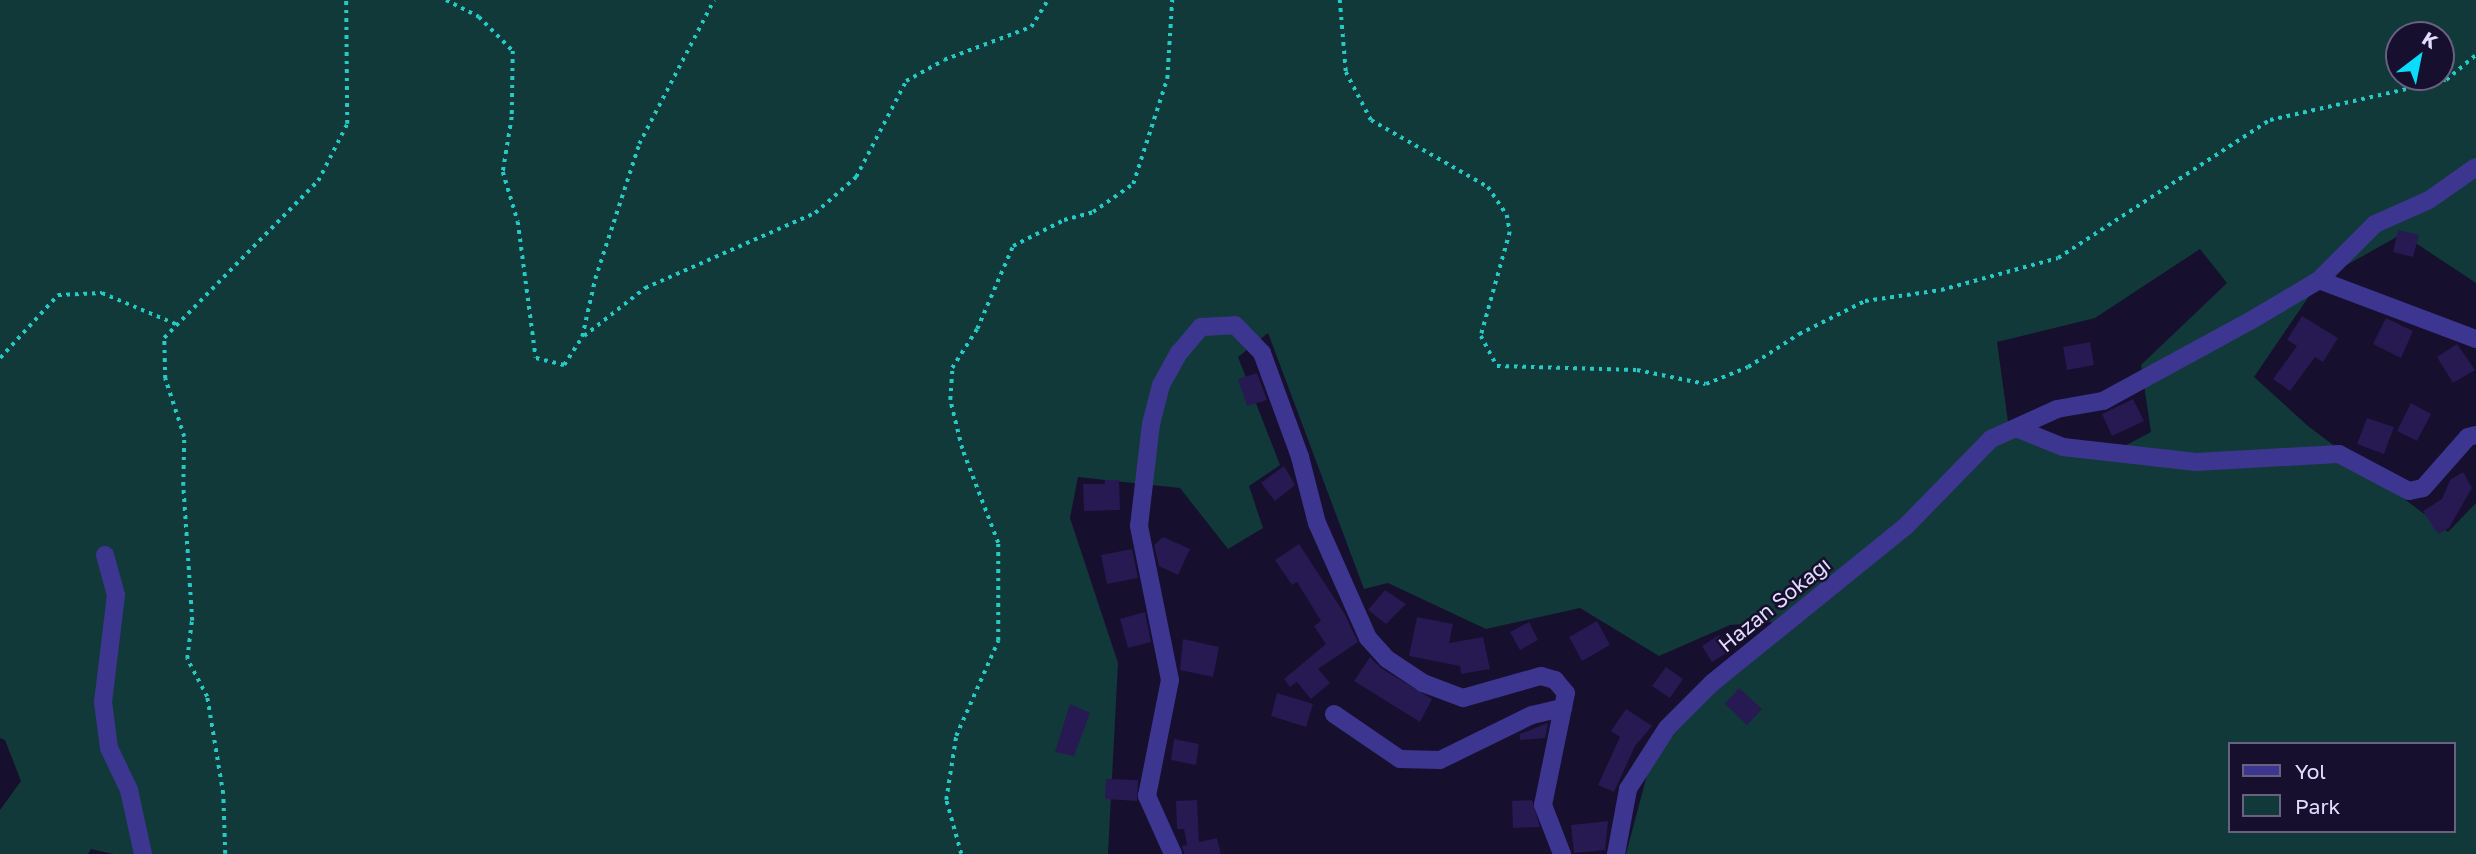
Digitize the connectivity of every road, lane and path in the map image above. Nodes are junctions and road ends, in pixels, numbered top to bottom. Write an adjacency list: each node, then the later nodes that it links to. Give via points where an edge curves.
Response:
1 (346, 0): 10 (path, via 347,124 318,181)
2 (446, 0): 11 (path, via 478,17 513,51 512,117 503,172 518,222 536,358 564,365)
3 (714, 0): 11 (path, via 639,144 595,279)
4 (1048, 0): 11 (path, via 1031,27 944,60 906,81 856,177 815,214 645,288)
5 (1171, 0): 21 (path, via 1167,79 1133,184 1093,212 1063,220 1013,246 977,329 952,368 950,400 962,449 998,544 999,641 956,736 946,800)
6 (1340, 0): 7 (path, via 1346,72 1371,120 1488,187 1507,215 1510,232 1482,336 1497,366 1636,370 1706,384 1748,367 1799,334 1865,301 1941,290 2058,258 2270,120 2446,80)
7 (2476, 55)
8 (2476, 167): 9 (street, Hazan Sokağı, via 2429,200 2375,224)
9 (2319, 280): 12 (street); 14 (street, Hazan Sokağı, via 2103,401 2057,409)
10 (178, 325): 13 (path, via 102,293 58,295); 20 (path, via 164,338 165,365 184,437 192,621 187,659 207,697 223,794)
11 (582, 337)
12 (2476, 339)
13 (0, 358)
14 (2016, 428): 15 (street, via 2063,447 2196,462 2339,454 2409,491 2423,488 2468,437); 24 (street, Hazan Sokağı, via 1991,439 1906,526 1712,683 1667,728 1628,789)
15 (2476, 435)
16 (105, 555): 19 (street, via 116,595 103,702 109,748 129,790)
17 (1563, 708): 18 (street, via 1532,715 1440,760 1400,759); 22 (street, via 1566,693 1555,681 1541,676 1463,698 1423,683 1381,652 1368,638 1317,523 1300,457 1262,353 1235,325 1201,327 1179,353 1161,386 1151,424 1139,526 1170,680 1147,796); 23 (street, via 1543,805)
18 (1334, 714)
19 (143, 854)
20 (225, 854)
21 (961, 854)
22 (1173, 854)
23 (1562, 854)
24 (1616, 854)

